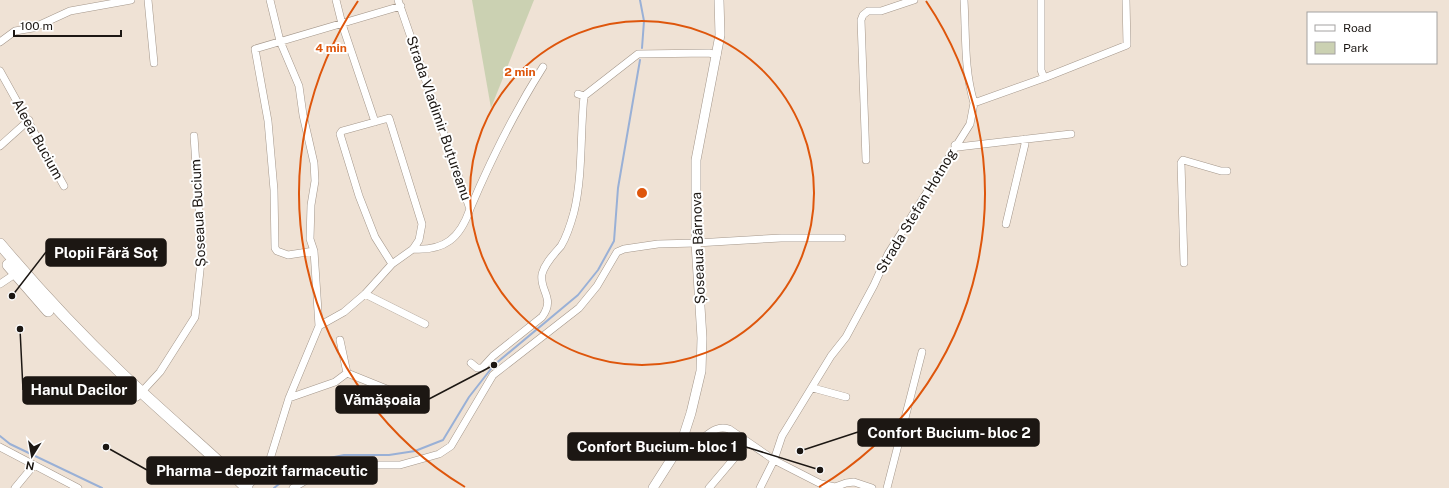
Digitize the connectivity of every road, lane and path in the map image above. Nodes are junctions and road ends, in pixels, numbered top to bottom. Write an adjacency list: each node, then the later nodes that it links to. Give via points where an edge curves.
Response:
1 (131, 0): 13 (street, via 66,12 34,28 15,31)
2 (148, 0): 15 (street)
3 (270, 0): 12 (street)
4 (336, 0): 11 (street)
5 (719, 0): 14 (main road, Șoseaua Bârnova, via 720,34)
6 (914, 0): 27 (street, via 881,11 868,11 861,20)
7 (964, 0): 19 (street, via 967,68)
8 (1041, 0): 18 (street, via 1041,70)
9 (1126, 0): 18 (street, via 1127,45)
10 (399, 3): 11 (street); 30 (street, Strada Vladimir Buțureanu)
11 (342, 24): 12 (street); 21 (street)
12 (280, 41): 36 (street, via 299,86 314,163 310,239); 36 (street, via 255,49 268,121 274,190 275,248 288,255)
13 (0, 42)
14 (717, 55): 33 (main road, Șoseaua Bârnova, via 697,149); 47 (street, via 638,54 581,95 580,166 574,210 567,234 542,274 549,302 546,311 482,368 477,368)
15 (154, 63)
16 (543, 67): 30 (street, via 494,154)
17 (0, 71): 20 (street, Aleea Bucium)
18 (1044, 78): 19 (street)
19 (974, 103): 25 (street, Strada Stefan Hotnog, via 970,124)
20 (29, 120): 26 (street); 29 (street, Aleea Bucium)
21 (375, 122): 35 (street, via 389,118 422,224 419,240); 39 (street, via 342,131 340,139 375,237)
22 (1071, 134): 24 (street)
23 (194, 136): 50 (street, Șoseaua Bucium, via 202,252 195,317 171,357)
24 (1025, 139): 25 (street, via 958,147); 31 (street)
25 (955, 145): 49 (street, Strada Stefan Hotnog, via 888,254 846,337)
26 (0, 146)
27 (866, 160)
28 (1227, 171): 38 (street, via 1183,160 1181,163)
29 (64, 186)
30 (470, 209): 35 (street, Strada Vladimir Buțureanu, via 466,221 454,239 436,248)
31 (1006, 224)
32 (842, 238): 33 (street, via 781,238)
33 (696, 243): 55 (main road, Șoseaua Bârnova, via 702,338 701,371); 64 (street, via 638,246 617,252 597,286 579,308 494,375 451,446 439,454 400,466 346,466 310,478)
34 (0, 244): 40 (main road)
35 (413, 249): 39 (street)
36 (314, 251): 44 (street)
37 (0, 255): 40 (main road)
38 (1184, 263)
39 (392, 264): 42 (street)
40 (19, 272): 41 (street); 50 (main road, via 72,335)
41 (0, 284)
42 (365, 294): 43 (street); 44 (street, via 344,312)
43 (425, 324)
44 (319, 326): 52 (street)
45 (340, 340): 48 (street)
46 (922, 352): 70 (street)
47 (471, 363)
48 (347, 373): 52 (street, via 335,382); 53 (street)
49 (813, 388): 51 (street); 57 (street, Strada Stefan Hotnog, via 782,436)
50 (140, 395): 62 (main road); 63 (main road)
51 (846, 396)
52 (289, 398): 63 (street, via 269,461)
53 (414, 400)
54 (748, 442): 55 (street, via 723,427 717,428 694,444); 57 (street); 66 (street)
55 (681, 444): 65 (main road, Șoseaua Bârnova)
56 (0, 447): 58 (street)
57 (774, 460): 67 (street, Strada Stefan Hotnog); 68 (street, via 821,484)
58 (34, 464): 59 (street); 60 (street)
59 (67, 486): 61 (street)
60 (14, 488)
61 (78, 488)
62 (237, 488)
63 (247, 488)
64 (293, 488)
65 (653, 488)
66 (709, 488)
67 (760, 488)
68 (835, 488): 69 (street, via 854,482)
69 (872, 488)
70 (887, 488)

